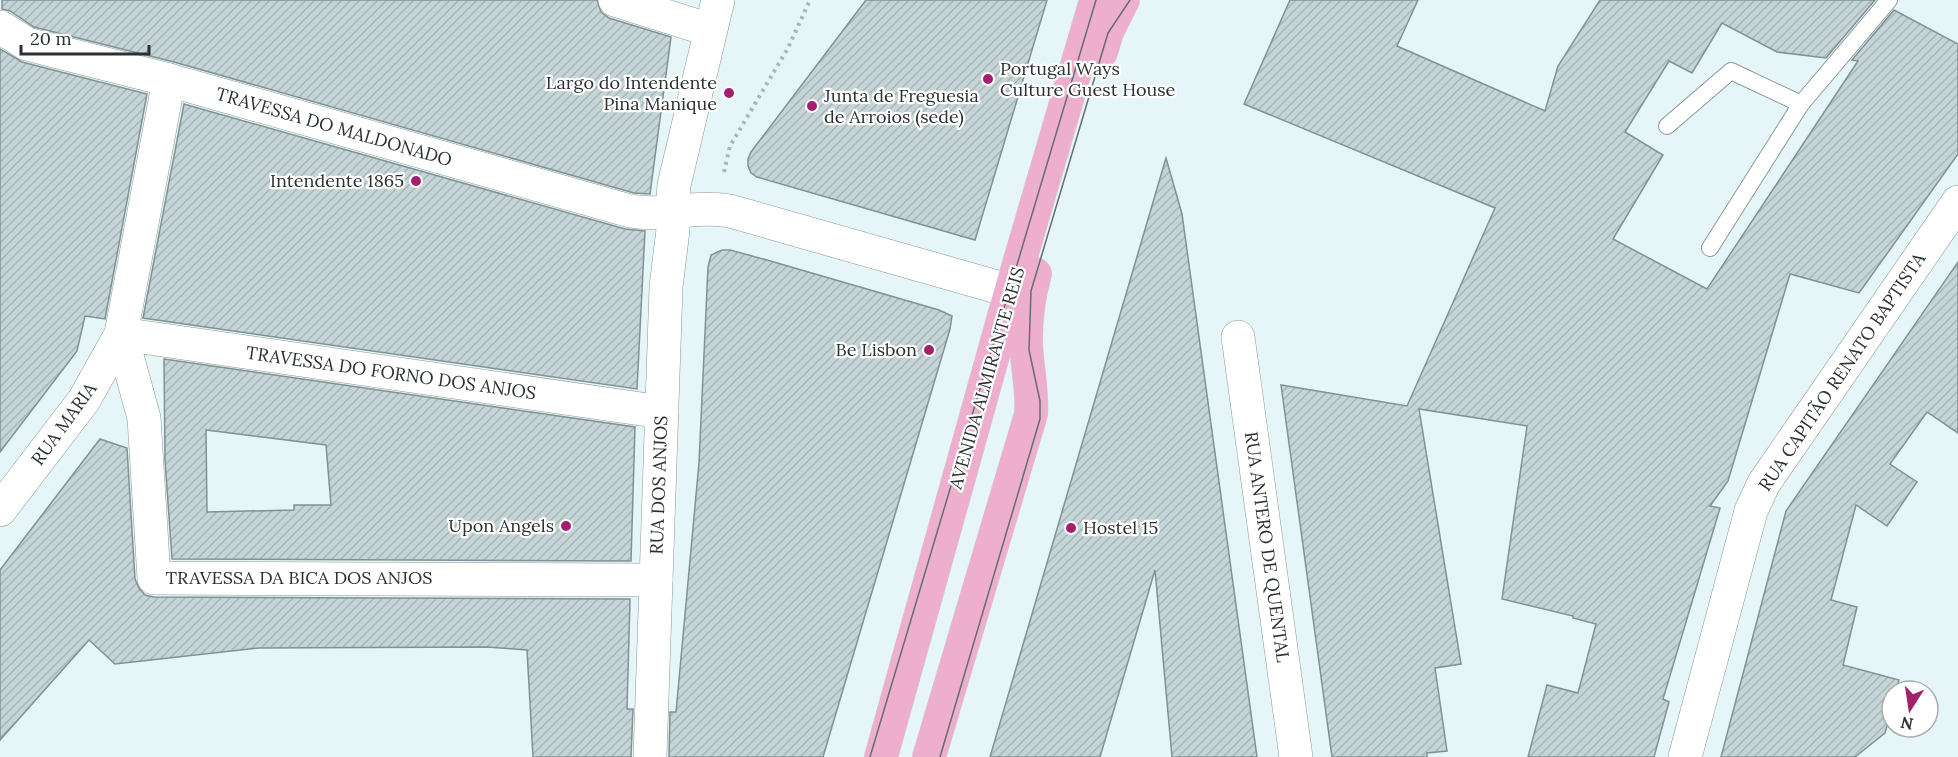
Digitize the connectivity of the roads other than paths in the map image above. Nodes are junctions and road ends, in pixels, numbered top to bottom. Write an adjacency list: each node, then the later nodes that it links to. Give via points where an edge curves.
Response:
1 (615, 0): 5 (street)
2 (1096, 0): 13 (main road, AVENIDA ALMIRANTE REIS)
3 (1123, 0): 21 (main road, AVENIDA ALMIRANTE REIS, via 1107,32 1029,294 1026,339 1031,414)
4 (1889, 0): 8 (lane)
5 (714, 15): 11 (street, via 674,185)
6 (0, 27): 7 (street, TRAVESSA DO MALDONADO, via 27,44)
7 (169, 80): 11 (street, TRAVESSA DO MALDONADO, via 630,211); 14 (street)
8 (1801, 104): 9 (lane, via 1731,71); 12 (lane)
9 (1667, 126)
10 (1958, 202): 23 (street, RUA CAPITÃO RENATO BAPTISTA, via 1764,483 1751,511)
11 (672, 213): 13 (street, TRAVESSA DO MALDONADO, via 706,208 730,211); 16 (street, RUA DOS ANJOS)
12 (1710, 248)
13 (1011, 291): 20 (main road, AVENIDA ALMIRANTE REIS)
14 (121, 334): 16 (street, TRAVESSA DO FORNO DOS ANJOS); 17 (street, RUA MARIA, via 84,400); 18 (street, TRAVESSA DA BICA DOS ANJOS, via 144,418 154,578)
15 (1238, 337): 22 (street, RUA ANTERO DE QUENTAL)
16 (662, 411): 18 (street, RUA DOS ANJOS)
17 (0, 510)
18 (656, 579): 19 (street, RUA DOS ANJOS)
19 (650, 757)
20 (881, 757)
21 (929, 757)
22 (1296, 757)
23 (1685, 757)

